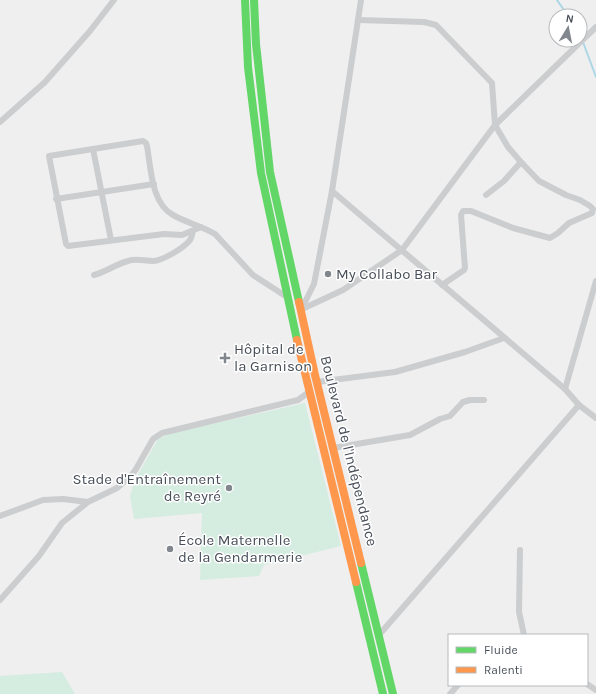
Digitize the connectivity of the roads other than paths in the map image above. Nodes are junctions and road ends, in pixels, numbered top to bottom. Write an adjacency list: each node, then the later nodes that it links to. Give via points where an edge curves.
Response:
1 (114, 0): 7 (street, via 90,32 45,82)
2 (245, 0): 23 (main road, Boulevard de l'Indépendance, via 248,67 261,173)
3 (254, 0): 24 (main road, Boulevard de l'Indépendance, via 256,44 270,172)
4 (361, 0): 5 (street)
5 (358, 20): 8 (street, via 424,22 436,25 492,83); 12 (street)
6 (596, 27): 8 (street)
7 (0, 122)
8 (495, 125): 10 (street, via 508,147); 19 (street)
9 (93, 149): 11 (street, via 139,141 146,143); 13 (street); 15 (street, via 49,156)
10 (521, 162): 14 (street, via 504,181); 22 (street, via 539,181 590,206 593,209 592,213 570,223 550,238 513,228 471,211 463,211 461,215 465,268)
11 (154, 184): 13 (street); 16 (street, via 158,197 167,211)
12 (332, 191): 19 (street); 24 (street, via 314,284)
13 (101, 192): 15 (street); 18 (street)
14 (486, 195)
15 (56, 199): 18 (street, via 66,244 71,246)
16 (201, 227): 17 (street); 23 (street, via 216,234 253,275)
17 (193, 231): 18 (street, via 178,236 164,234); 20 (street, via 187,244 159,260 127,261)
18 (111, 240)
19 (402, 250): 22 (street); 24 (street, via 343,290)
20 (94, 275)
21 (596, 281): 27 (street)
22 (442, 285): 25 (street)
23 (287, 297): 28 (main road, Boulevard de l'Indépendance)
24 (300, 308): 26 (main road, Boulevard de l'Indépendance)
25 (504, 338): 26 (street, via 395,372); 27 (street)
26 (317, 382): 32 (main road, Boulevard de l'Indépendance)
27 (565, 389): 30 (street)
28 (309, 392): 33 (street, via 298,400 162,433 153,439 131,476 117,488); 40 (main road, Boulevard de l'Indépendance)
29 (484, 400): 32 (street, via 463,402 450,416 410,435)
30 (579, 404): 31 (street); 38 (street)
31 (596, 418)
32 (333, 448): 38 (main road, Boulevard de l'Indépendance)
33 (88, 502): 34 (street, via 43,500); 36 (street, via 62,523 39,556)
34 (0, 516)
35 (520, 550): 37 (street, via 519,612)
36 (0, 600)
37 (524, 634)
38 (379, 635): 41 (main road, Boulevard de l'Indépendance)
39 (457, 686): 42 (street)
40 (383, 694)
41 (393, 694)
42 (450, 694)

